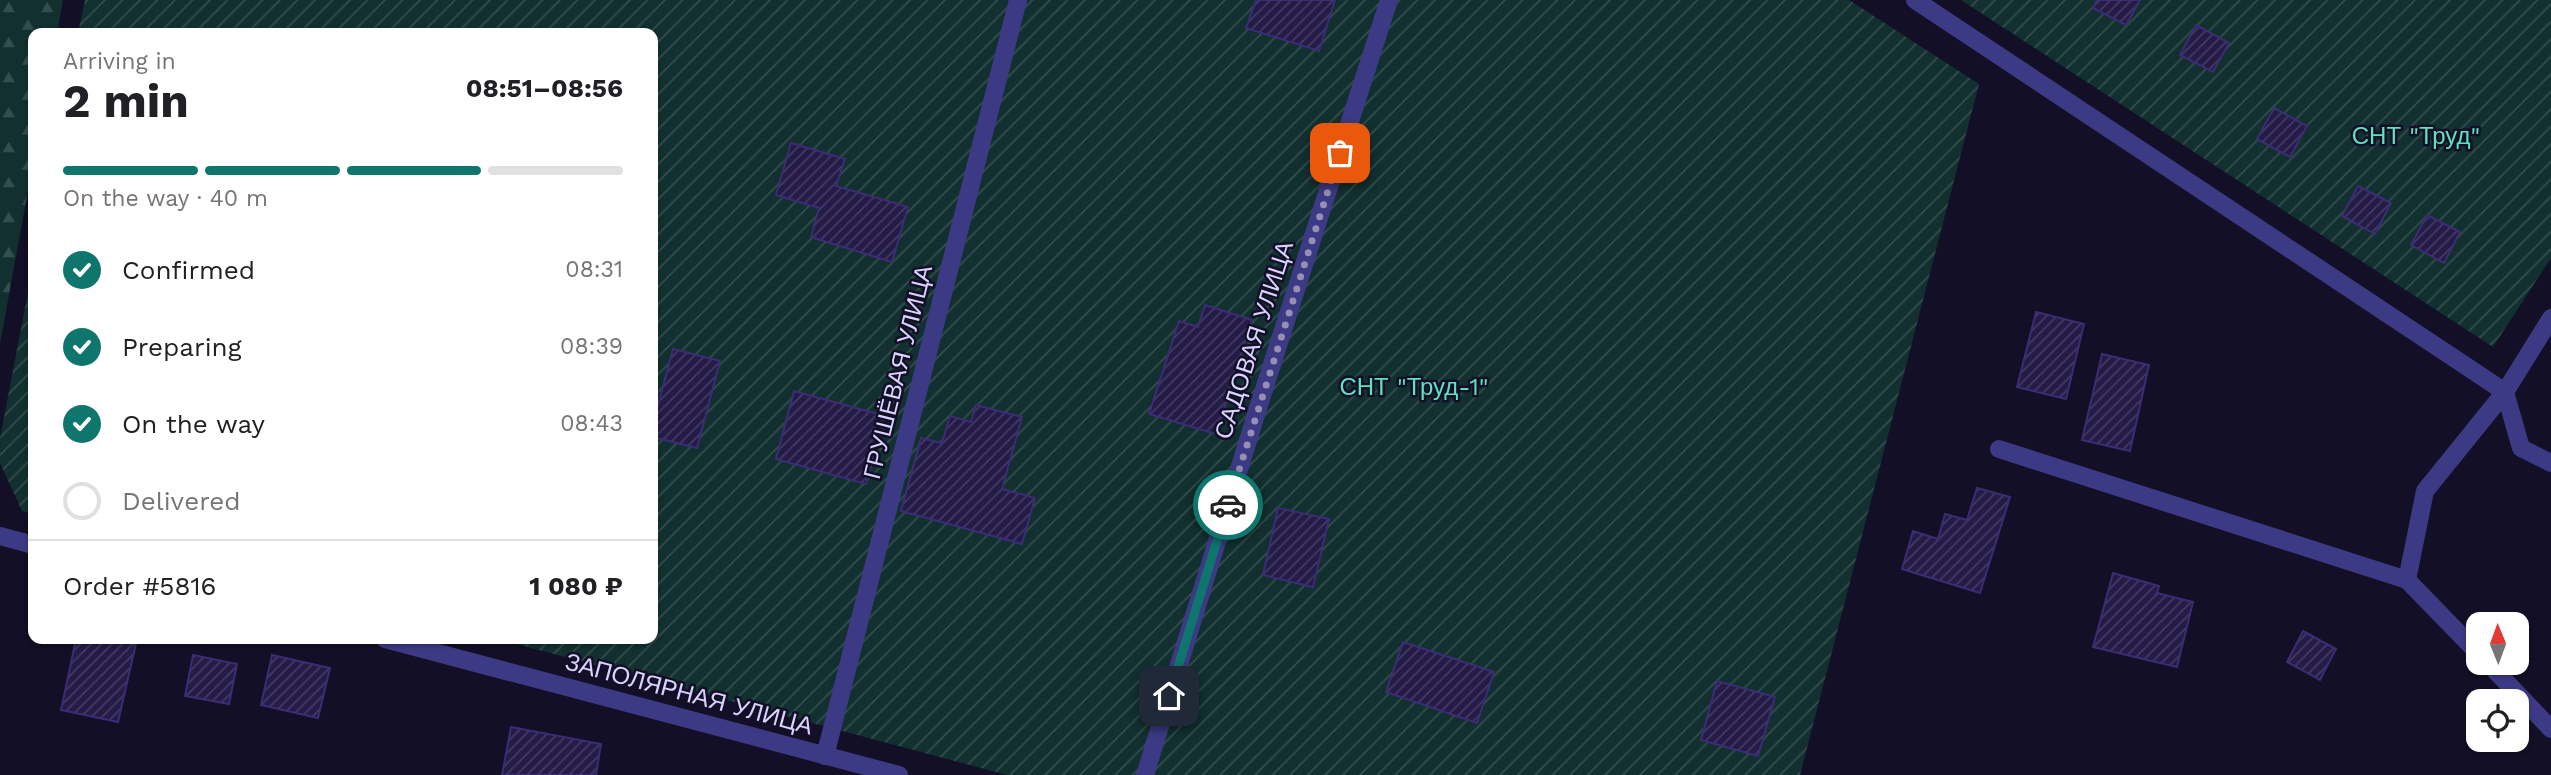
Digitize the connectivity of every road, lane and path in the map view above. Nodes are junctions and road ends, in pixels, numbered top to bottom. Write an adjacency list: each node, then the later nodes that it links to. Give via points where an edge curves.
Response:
1 (1018, 0): 15 (street, ГРУШЁВАЯ УЛИЦА)
2 (1389, 0): 17 (street, САДОВАЯ УЛИЦА)
3 (1914, 0): 5 (street)
4 (2551, 318): 5 (street)
5 (2505, 392): 7 (street, via 2521,448); 10 (street, via 2425,491)
6 (1999, 449): 10 (street)
7 (2551, 463)
8 (0, 536): 9 (street)
9 (28, 544)
10 (2407, 580): 11 (street)
11 (2466, 641)
12 (404, 644): 15 (street, ЗАПОЛЯРНАЯ УЛИЦА)
13 (2500, 676): 14 (street)
14 (2551, 729)
15 (825, 756): 16 (street, ЗАПОЛЯРНАЯ УЛИЦА)
16 (899, 775)
17 (1144, 775)

